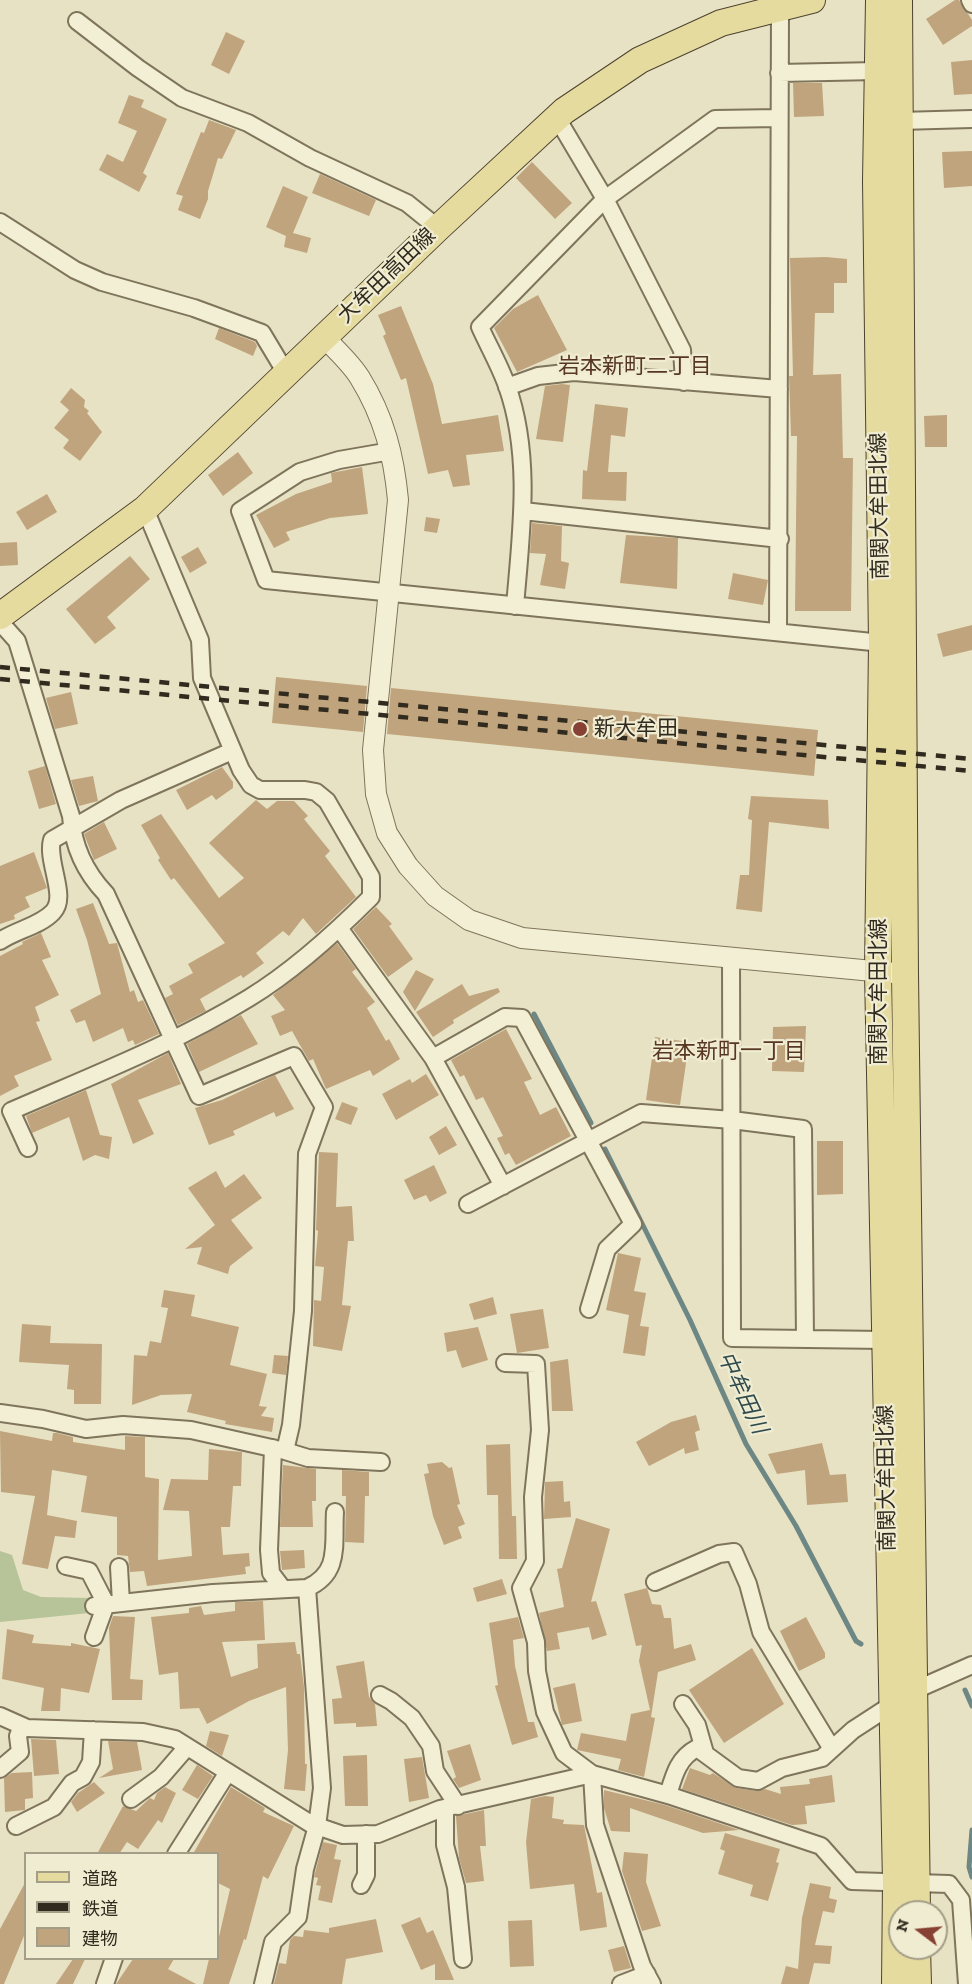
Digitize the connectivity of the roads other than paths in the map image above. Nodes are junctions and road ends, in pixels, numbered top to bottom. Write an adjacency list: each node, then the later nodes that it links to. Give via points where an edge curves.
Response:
1 (812, 0): 6 (main road, 大牟田高田線)
2 (879, 0): 8 (main road, 南関大牟田北線)
3 (899, 0): 13 (main road, 南関大牟田北線)
4 (969, 0): 5 (street)
5 (972, 4)
6 (780, 8): 9 (street); 10 (main road, 大牟田高田線, via 721,23 640,60)
7 (78, 21): 16 (street, via 182,98 248,123 310,158 407,203)
8 (877, 71): 9 (street); 31 (main road, 南関大牟田北線)
9 (779, 73): 11 (street)
10 (557, 118): 14 (street); 16 (main road, 大牟田高田線)
11 (779, 118): 14 (street, via 715,119); 21 (street)
12 (972, 119): 13 (street)
13 (900, 121): 38 (main road, 南関大牟田北線)
14 (605, 199): 19 (street, via 682,350); 20 (street, via 480,327)
15 (0, 222): 18 (street, via 67,265 102,282 195,308 262,333)
16 (438, 228): 17 (main road, 大牟田高田線)
17 (324, 336): 18 (main road, 大牟田高田線); 22 (street, via 360,377)
18 (286, 373): 23 (main road, 大牟田高田線)
19 (684, 382): 20 (street, via 574,372 538,375); 21 (street)
20 (507, 387): 24 (street, via 520,448)
21 (779, 389): 25 (street)
22 (391, 451): 26 (street, via 398,500); 26 (street, via 300,472 240,511 266,580)
23 (145, 509): 28 (main road, 大牟田高田線); 32 (street, via 200,640 202,678)
24 (523, 511): 25 (street); 27 (street)
25 (780, 539): 30 (street)
26 (388, 593): 27 (street); 36 (street, via 374,750 376,794 387,833 408,866 435,896 469,920 522,938)
27 (515, 606): 30 (street)
28 (0, 616)
29 (0, 622): 33 (street, via 16,641 66,797)
30 (778, 633): 31 (street)
31 (882, 643): 37 (main road, 南関大牟田北線)
32 (232, 751): 33 (street, via 121,800); 34 (street, via 251,785 260,790 305,790 316,792 327,801 371,878 371,897)
33 (72, 829): 35 (street, via 52,840 49,850 59,900 54,912); 39 (street, via 90,876 106,894)
34 (339, 928): 39 (street, via 251,997); 40 (street)
35 (0, 941)
36 (731, 958): 37 (street); 41 (street)
37 (878, 972): 38 (street); 48 (main road, 南関大牟田北線)
38 (905, 974): 62 (main road, 南関大牟田北線)
39 (174, 1040): 43 (street, via 10,1111); 51 (street, via 199,1096 294,1056 324,1107 307,1154 303,1311 291,1425)
40 (433, 1058): 42 (street, via 505,1017 522,1018); 44 (street)
41 (732, 1120): 42 (street, via 641,1113); 47 (street, via 803,1129); 47 (street, via 732,1338)
42 (590, 1140): 44 (street); 46 (street, via 633,1224 608,1249)
43 (28, 1148)
44 (503, 1186): 45 (street)
45 (468, 1204)
46 (589, 1310)
47 (805, 1339): 48 (street)
48 (884, 1340): 65 (main road, 南関大牟田北線)
49 (505, 1363): 74 (street, via 536,1364 540,1431 532,1497 535,1562 521,1588 536,1642 545,1712 564,1753)
50 (0, 1413): 51 (street, via 86,1429 123,1425 191,1430)
51 (279, 1450): 52 (street, via 308,1458); 58 (street, via 268,1550 271,1573)
52 (381, 1462)
53 (335, 1512): 57 (street, via 331,1570 320,1583)
54 (66, 1566): 59 (street, via 89,1571)
55 (119, 1567): 59 (street)
56 (655, 1582): 70 (street, via 719,1554 734,1552 748,1584 761,1632)
57 (307, 1588): 58 (street); 79 (street, via 322,1788)
58 (283, 1589): 59 (street)
59 (107, 1604): 60 (street)
60 (94, 1637)
61 (972, 1665): 62 (street)
62 (913, 1691): 65 (street); 82 (main road, 南関大牟田北線)
63 (380, 1695): 77 (street, via 412,1718 431,1746 435,1771)
64 (682, 1704): 71 (street, via 697,1725)
65 (892, 1706): 70 (street, via 853,1730); 82 (main road, 南関大牟田北線)
66 (0, 1716): 67 (street)
67 (22, 1726): 68 (street); 72 (street, via 18,1736 20,1752)
68 (93, 1730): 69 (street, via 143,1732 175,1739); 78 (street, via 91,1762 83,1777 72,1783 54,1807)
69 (188, 1747): 73 (street); 76 (street, via 162,1777)
70 (832, 1749): 71 (street, via 822,1758 782,1768 758,1781 738,1778)
71 (705, 1753): 75 (street, via 697,1748 686,1754 676,1768)
72 (0, 1769)
73 (228, 1772): 79 (street); 81 (street)
74 (592, 1774): 75 (street); 77 (street); 88 (street, via 595,1825)
75 (668, 1795): 82 (street, via 821,1846 852,1881)
76 (131, 1799)
77 (451, 1807): 80 (street, via 378,1834); 85 (street, via 445,1845 456,1887)
78 (16, 1826)
79 (317, 1826): 80 (street, via 343,1835); 90 (street, via 298,1917 273,1942)
80 (366, 1834): 83 (street, via 366,1875)
81 (177, 1852)
82 (906, 1884): 84 (main road, 南関大牟田北線); 92 (main road, 南関大牟田北線); 94 (street, via 949,1884 961,1900)
83 (361, 1885)
84 (912, 1900)
85 (463, 1959)
86 (114, 1960): 89 (street)
87 (917, 1960): 93 (main road)
88 (650, 1979): 91 (street)
89 (105, 1984)
90 (263, 1984)
91 (621, 1984)
92 (896, 1984)
93 (918, 1984)
94 (967, 1984)

